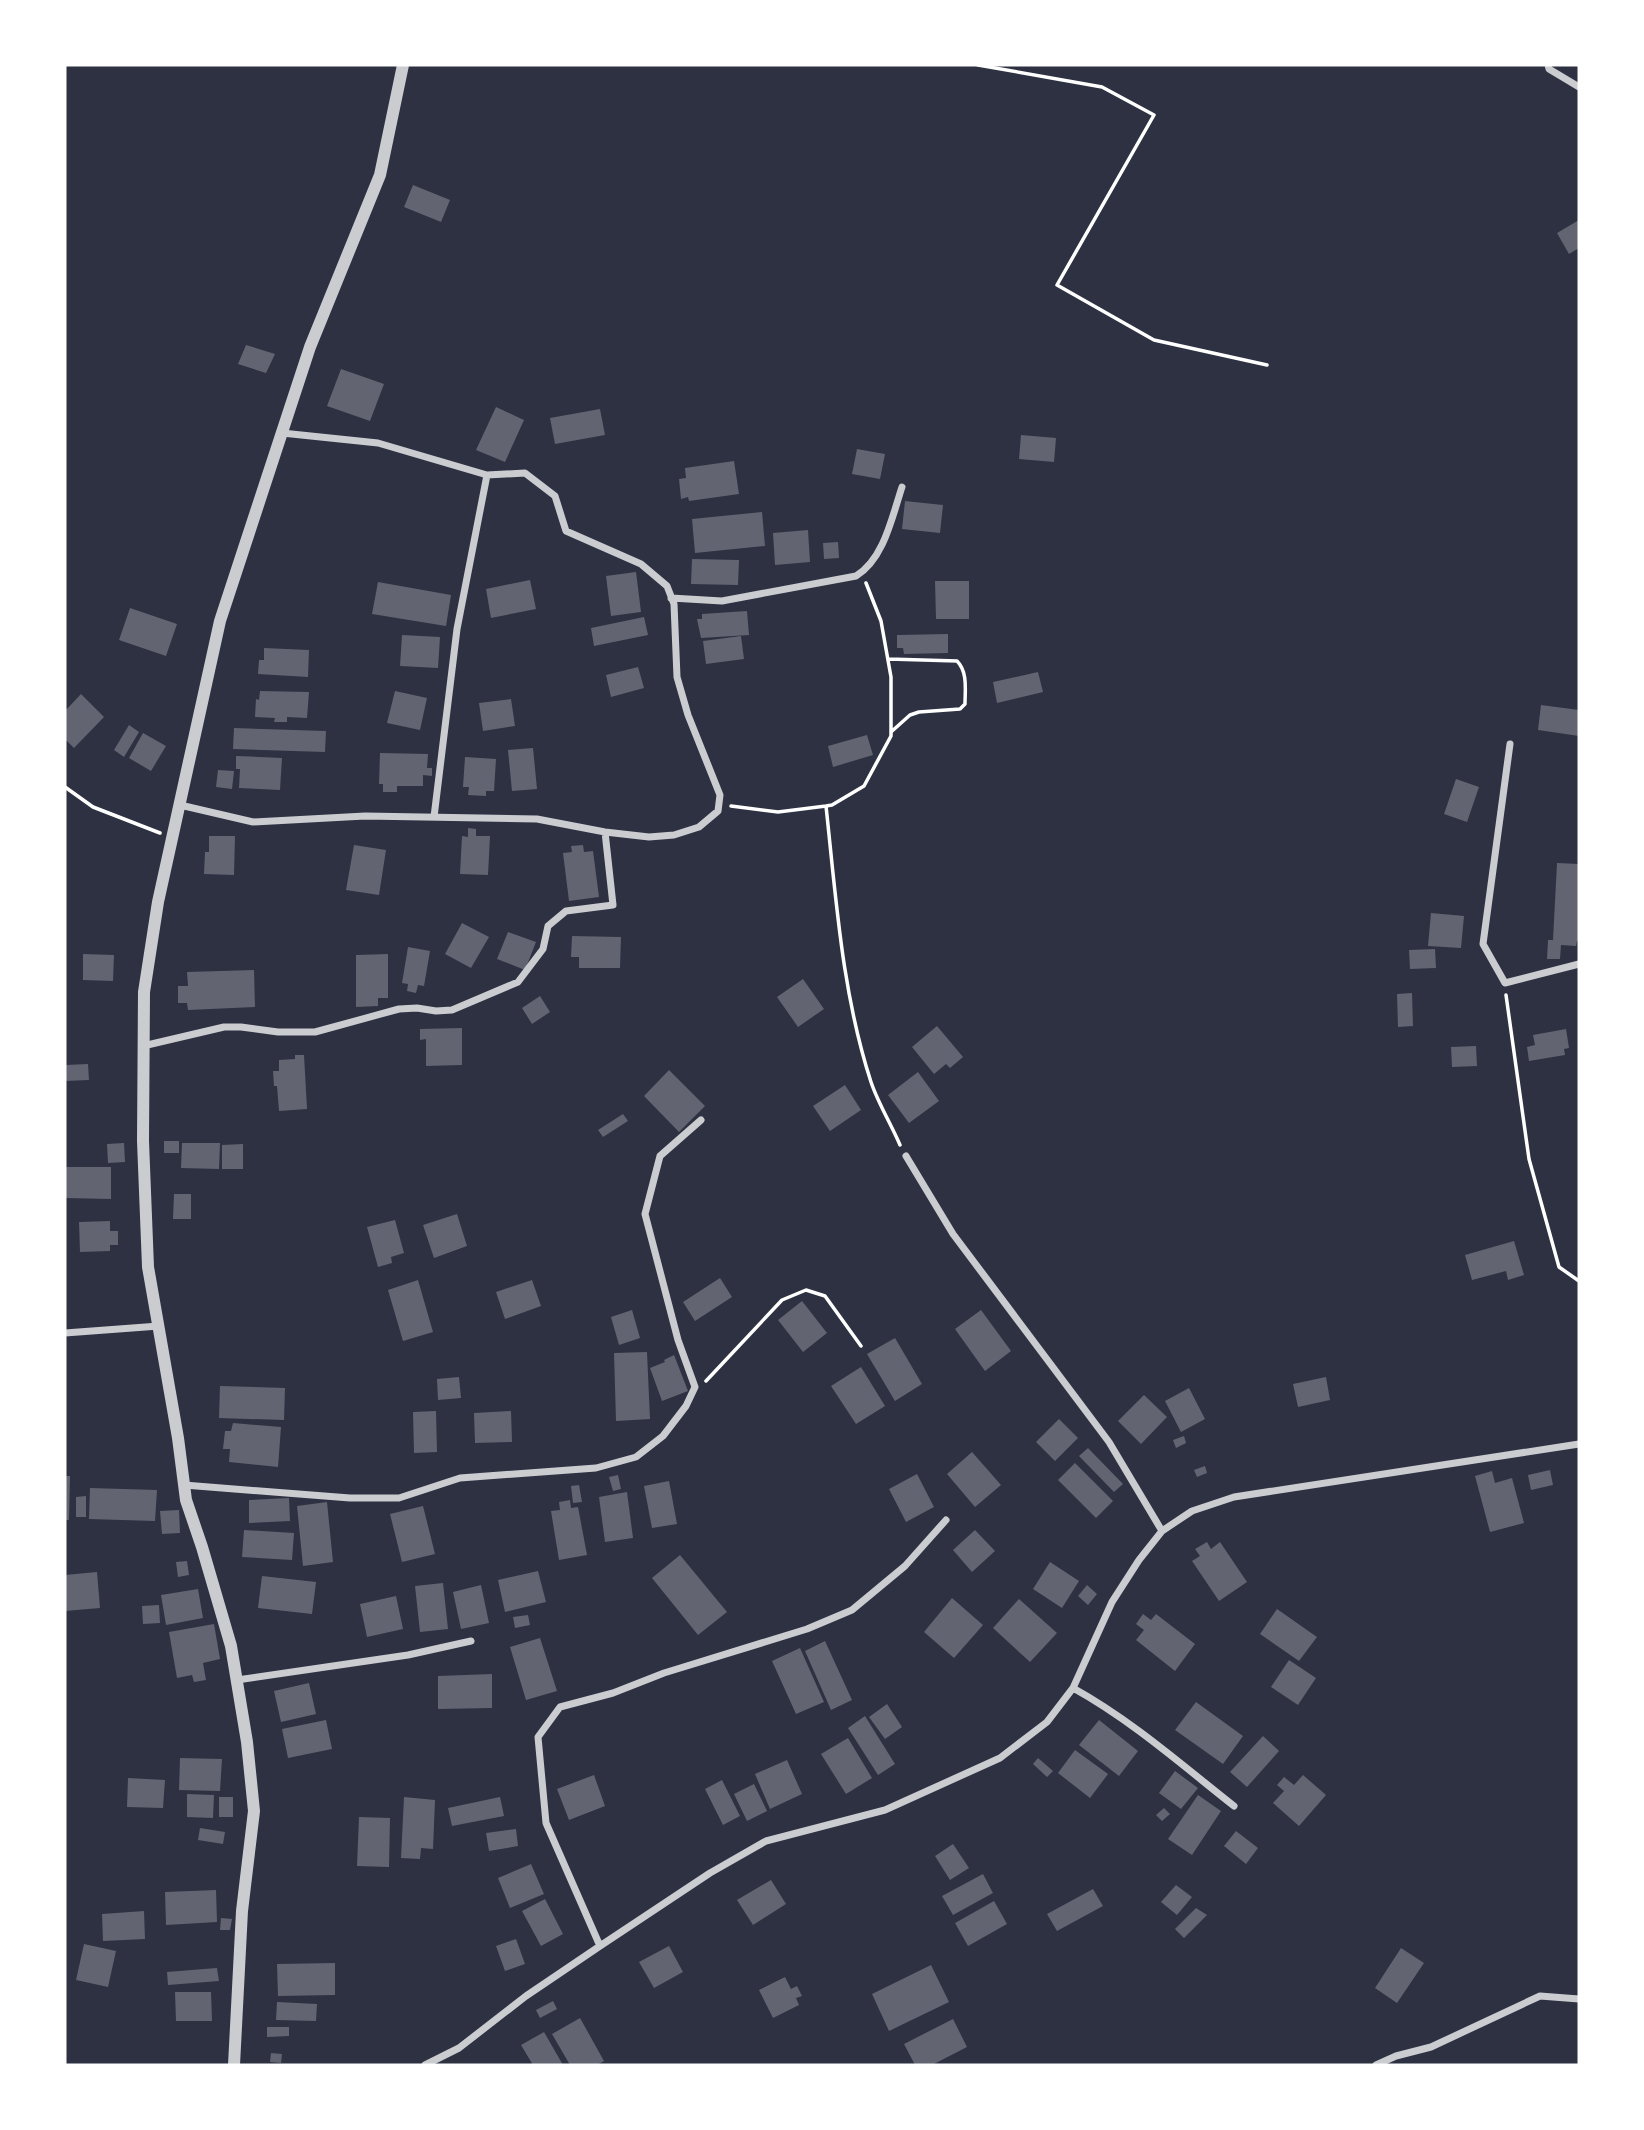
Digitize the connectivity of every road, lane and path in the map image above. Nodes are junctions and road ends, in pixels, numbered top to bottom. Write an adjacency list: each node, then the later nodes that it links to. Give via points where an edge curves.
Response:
1 (403, 65): 6 (street, via 380,175 310,347)
2 (978, 65): 5 (path, via 1101,87 1154,115 1057,285 1154,340)
3 (1548, 65): 4 (street)
4 (1579, 88)
5 (1267, 365)
6 (282, 433): 7 (street, via 378,443); 16 (street, via 219,621)
7 (487, 475): 10 (street, via 525,473 555,496 566,531 641,564 667,586); 18 (street, via 457,629)
8 (902, 487): 9 (street, via 883,542)
9 (862, 572): 10 (street, via 722,601); 11 (path, via 881,621)
10 (671, 598): 15 (street, via 677,677 720,795)
11 (888, 659): 12 (path); 12 (path, via 957,661 965,675 965,704 960,709 919,712)
12 (891, 732): 17 (path, via 864,786)
13 (1510, 744): 22 (street, via 1483,944)
14 (65, 787): 20 (path, via 93,807)
15 (719, 804): 17 (path, via 778,812); 19 (street, via 718,811 699,827 674,835)
16 (180, 805): 18 (street, via 253,822); 20 (street)
17 (826, 806): 25 (path, via 853,1018 872,1084)
18 (434, 817): 19 (street, via 537,819)
19 (606, 832): 23 (street, via 613,905 566,911 548,926 543,950 518,982 452,1010 399,1009 315,1032 224,1027)
20 (172, 838): 23 (street, via 144,992)
21 (1579, 964): 22 (street)
22 (1505, 983): 26 (path, via 1528,1159 1559,1267)
23 (144, 1046): 27 (street, via 148,1268)
24 (701, 1120): 30 (street, via 660,1156 645,1214 695,1387)
25 (906, 1156): 34 (street, via 953,1234 1109,1442)
26 (1579, 1281)
27 (159, 1326): 28 (street); 32 (street)
28 (65, 1333)
29 (861, 1346): 30 (path, via 825,1296 806,1290 782,1300)
30 (688, 1401): 32 (street, via 663,1436 636,1457 596,1468 460,1478 399,1498)
31 (1579, 1444): 34 (street, via 1234,1497 1192,1511)
32 (184, 1485): 36 (street)
33 (946, 1520): 39 (street, via 905,1566 852,1610 807,1629 561,1707 538,1737 546,1823)
34 (1162, 1531): 37 (street, via 1112,1602)
35 (471, 1641): 36 (street, via 408,1656)
36 (237, 1681): 41 (street, via 254,1811)
37 (1073, 1688): 38 (street, via 1100,1702); 39 (street, via 1046,1722 999,1758 885,1810 766,1840)
38 (1234, 1806)
39 (600, 1946): 42 (street, via 459,2048)
40 (1579, 1999): 43 (street, via 1540,1996 1431,2047)
41 (234, 2065)
42 (425, 2065)
43 (1376, 2065)

